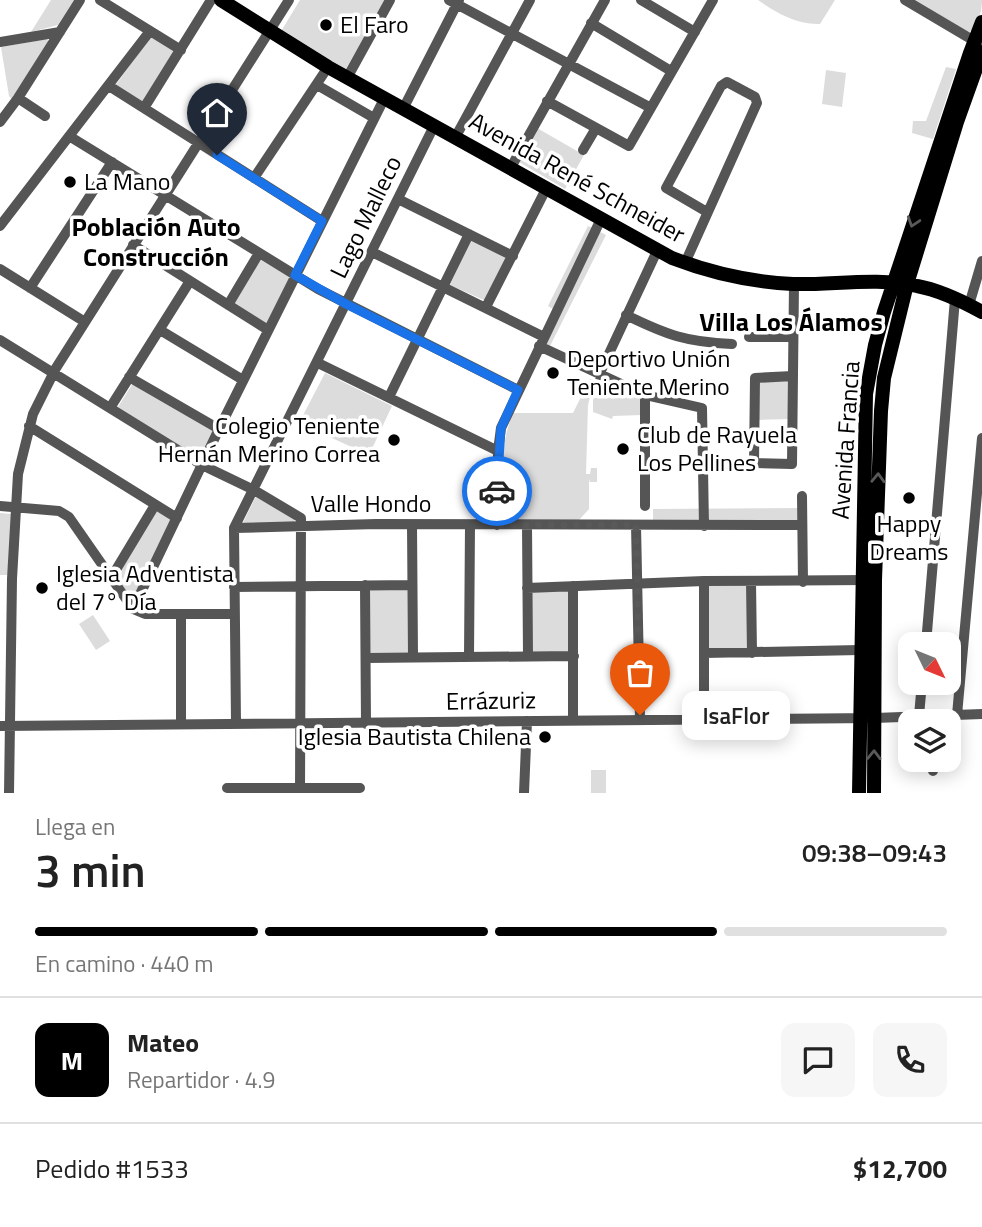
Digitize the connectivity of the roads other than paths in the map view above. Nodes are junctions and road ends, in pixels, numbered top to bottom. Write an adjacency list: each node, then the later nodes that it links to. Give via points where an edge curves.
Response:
1 (80, 0): 17 (street)
2 (100, 0): 15 (street)
3 (211, 0): 22 (street)
4 (221, 0): 16 (main road, Avenida René Schneider)
5 (289, 0): 16 (street)
6 (390, 0): 26 (street)
7 (530, 0): 19 (street)
8 (605, 0): 14 (street)
9 (641, 0): 18 (street)
10 (713, 0): 18 (street)
11 (905, 0): 21 (street)
12 (455, 1): 19 (street); 34 (street)
13 (982, 22): 21 (main road, Avenida Francia)
14 (591, 23): 23 (street); 25 (street)
15 (150, 31): 22 (street); 28 (street)
16 (269, 31): 24 (main road, Avenida René Schneider); 42 (street)
17 (60, 32): 20 (street); 29 (street)
18 (695, 32): 25 (street)
19 (512, 34): 23 (street); 41 (street)
20 (0, 42)
21 (979, 46): 65 (main road, Avenida Francia)
22 (181, 50): 32 (street)
23 (568, 64): 31 (street); 33 (street)
24 (328, 67): 26 (main road, Avenida René Schneider); 27 (street)
25 (671, 71): 33 (street)
26 (347, 78): 30 (main road, Avenida René Schneider)
27 (317, 85): 36 (street); 46 (street)
28 (109, 86): 32 (street); 40 (street)
29 (18, 98): 35 (street); 37 (street)
30 (384, 99): 34 (main road, Avenida René Schneider); 36 (street)
31 (547, 101): 39 (street); 45 (street)
32 (144, 108): 42 (street)
33 (651, 108): 39 (street, via 629,146)
34 (403, 109): 38 (main road, Avenida René Schneider)
35 (45, 116)
36 (374, 118): 52 (street)
37 (0, 122)
38 (434, 126): 41 (main road, Avenida René Schneider); 49 (street, Lago Malleco)
39 (596, 128): 43 (street)
40 (69, 136): 44 (street); 53 (street)
41 (455, 138): 45 (main road, Avenida René Schneider)
42 (198, 143): 46 (street); 48 (street)
43 (583, 150)
44 (112, 162): 48 (street); 68 (street)
45 (510, 169): 47 (main road, Avenida René Schneider)
46 (254, 178): 52 (street)
47 (547, 189): 51 (main road, Avenida René Schneider); 59 (street)
48 (165, 195): 55 (street); 57 (street)
49 (398, 199): 54 (street); 58 (street, Lago Malleco)
50 (706, 212): 50 (street, via 757,103 755,97 727,82 666,188); 61 (street)
51 (601, 219): 56 (main road, Avenida René Schneider); 82 (street)
52 (322, 221): 63 (street)
53 (0, 226)
54 (470, 234): 59 (street); 67 (street)
55 (133, 245): 64 (street); 75 (street)
56 (657, 251): 61 (main road, Avenida René Schneider); 74 (street)
57 (259, 253): 63 (street); 71 (street)
58 (372, 253): 67 (street); 70 (street, Lago Malleco)
59 (513, 256): 72 (street)
60 (982, 261): 73 (street)
61 (685, 263): 66 (main road, Avenida René Schneider, via 740,278)
62 (0, 269): 68 (street)
63 (295, 275): 70 (street); 77 (street)
64 (190, 281): 71 (street); 76 (street)
65 (900, 283): 66 (main road, Avenida René Schneider); 69 (main road, Avenida René Schneider); 117 (main road, Avenida Francia, via 875,345 866,394)
66 (794, 284): 79 (street)
67 (443, 287): 72 (street); 80 (street)
68 (30, 288): 75 (street)
69 (955, 299): 73 (main road, Avenida René Schneider); 131 (street)
70 (346, 304): 80 (street); 84 (street, Lago Malleco)
71 (228, 305): 77 (street)
72 (486, 307): 82 (street)
73 (976, 309)
74 (626, 315): 83 (street, via 667,335); 86 (street)
75 (85, 322): 85 (street)
76 (160, 330): 88 (street); 89 (street)
77 (268, 330): 89 (street)
78 (749, 337): 79 (street)
79 (793, 337): 87 (street)
80 (417, 340): 90 (street); 92 (street)
81 (0, 341): 85 (street)
82 (542, 341): 86 (street); 90 (street)
83 (732, 344)
84 (318, 363): 92 (street); 99 (street, Lago Malleco)
85 (53, 373): 93 (street); 94 (street)
86 (599, 374): 91 (street)
87 (793, 376): 87 (street, via 755,378 754,463 792,464)
88 (129, 377): 93 (street); 95 (street)
89 (243, 380): 95 (street)
90 (518, 390): 97 (street, via 501,428)
91 (645, 395): 104 (street); 112 (street, via 702,408)
92 (389, 397): 97 (street)
93 (110, 408): 98 (street)
94 (29, 426): 101 (street); 103 (street)
95 (219, 429): 98 (street)
96 (982, 438): 141 (street)
97 (498, 451): 108 (street)
98 (202, 465): 99 (street); 105 (street)
99 (254, 490): 111 (street, via 301,518); 114 (street, Lago Malleco)
100 (802, 496): 113 (street)
101 (155, 505): 105 (street); 115 (street)
102 (0, 506): 103 (street)
103 (15, 506): 115 (street, via 59,511 69,517); 116 (street)
104 (645, 506)
105 (177, 518): 128 (street)
106 (470, 524): 107 (street, Valle Hondo); 108 (street, Valle Hondo); 136 (street)
107 (412, 525): 111 (street, Valle Hondo); 123 (street)
108 (497, 525): 109 (street, Valle Hondo)
109 (527, 525): 110 (street, Valle Hondo); 127 (street)
110 (636, 525): 112 (street, Valle Hondo); 121 (street)
111 (300, 526): 114 (street, Valle Hondo); 126 (street)
112 (704, 526): 113 (street, Valle Hondo)
113 (802, 526): 120 (street)
114 (234, 528): 125 (street, Lago Malleco)
115 (111, 578): 128 (street)
116 (6, 579): 139 (street)
117 (869, 580): 120 (street); 134 (main road, Avenida Francia); 134 (main road, Avenida Francia, via 862,620 868,628)
118 (704, 582): 119 (street); 121 (street); 132 (street)
119 (751, 582): 120 (street); 133 (street)
120 (803, 582)
121 (638, 583): 124 (street); 146 (street)
122 (366, 585): 123 (street); 126 (street); 140 (street)
123 (412, 585): 135 (street)
124 (573, 586): 127 (street); 138 (street)
125 (234, 587): 126 (street); 130 (street, Lago Malleco)
126 (300, 587): 152 (street)
127 (527, 588): 137 (street)
128 (133, 609): 129 (street, via 145,614)
129 (180, 614): 130 (street); 150 (street)
130 (234, 614): 151 (street, Lago Malleco)
131 (927, 632)
132 (705, 653): 133 (street); 147 (street)
133 (752, 653): 134 (street)
134 (867, 653): 145 (main road, Avenida Francia)
135 (413, 656): 136 (street); 140 (street)
136 (469, 656): 137 (street)
137 (528, 656): 138 (street)
138 (573, 656): 149 (street)
139 (5, 657): 154 (street)
140 (366, 658): 153 (street)
141 (958, 709)
142 (982, 714): 143 (street, Errázuriz)
143 (961, 715)
144 (898, 717): 145 (street, Errázuriz)
145 (868, 718): 147 (street, Errázuriz); 159 (main road, Avenida Francia)
146 (639, 719): 147 (street, Errázuriz); 149 (street, Errázuriz)
147 (704, 719)
148 (527, 721): 149 (street, Errázuriz); 153 (street, Errázuriz); 160 (street)
149 (573, 721)
150 (181, 723): 151 (street, Errázuriz); 154 (street, Errázuriz)
151 (236, 723): 152 (street, Errázuriz)
152 (301, 724): 153 (street, Errázuriz); 158 (street)
153 (366, 724)
154 (5, 726): 155 (street)
155 (6, 788)
156 (227, 788): 158 (street)
157 (360, 788): 158 (street)
158 (300, 790)
159 (867, 790)
160 (524, 793)

